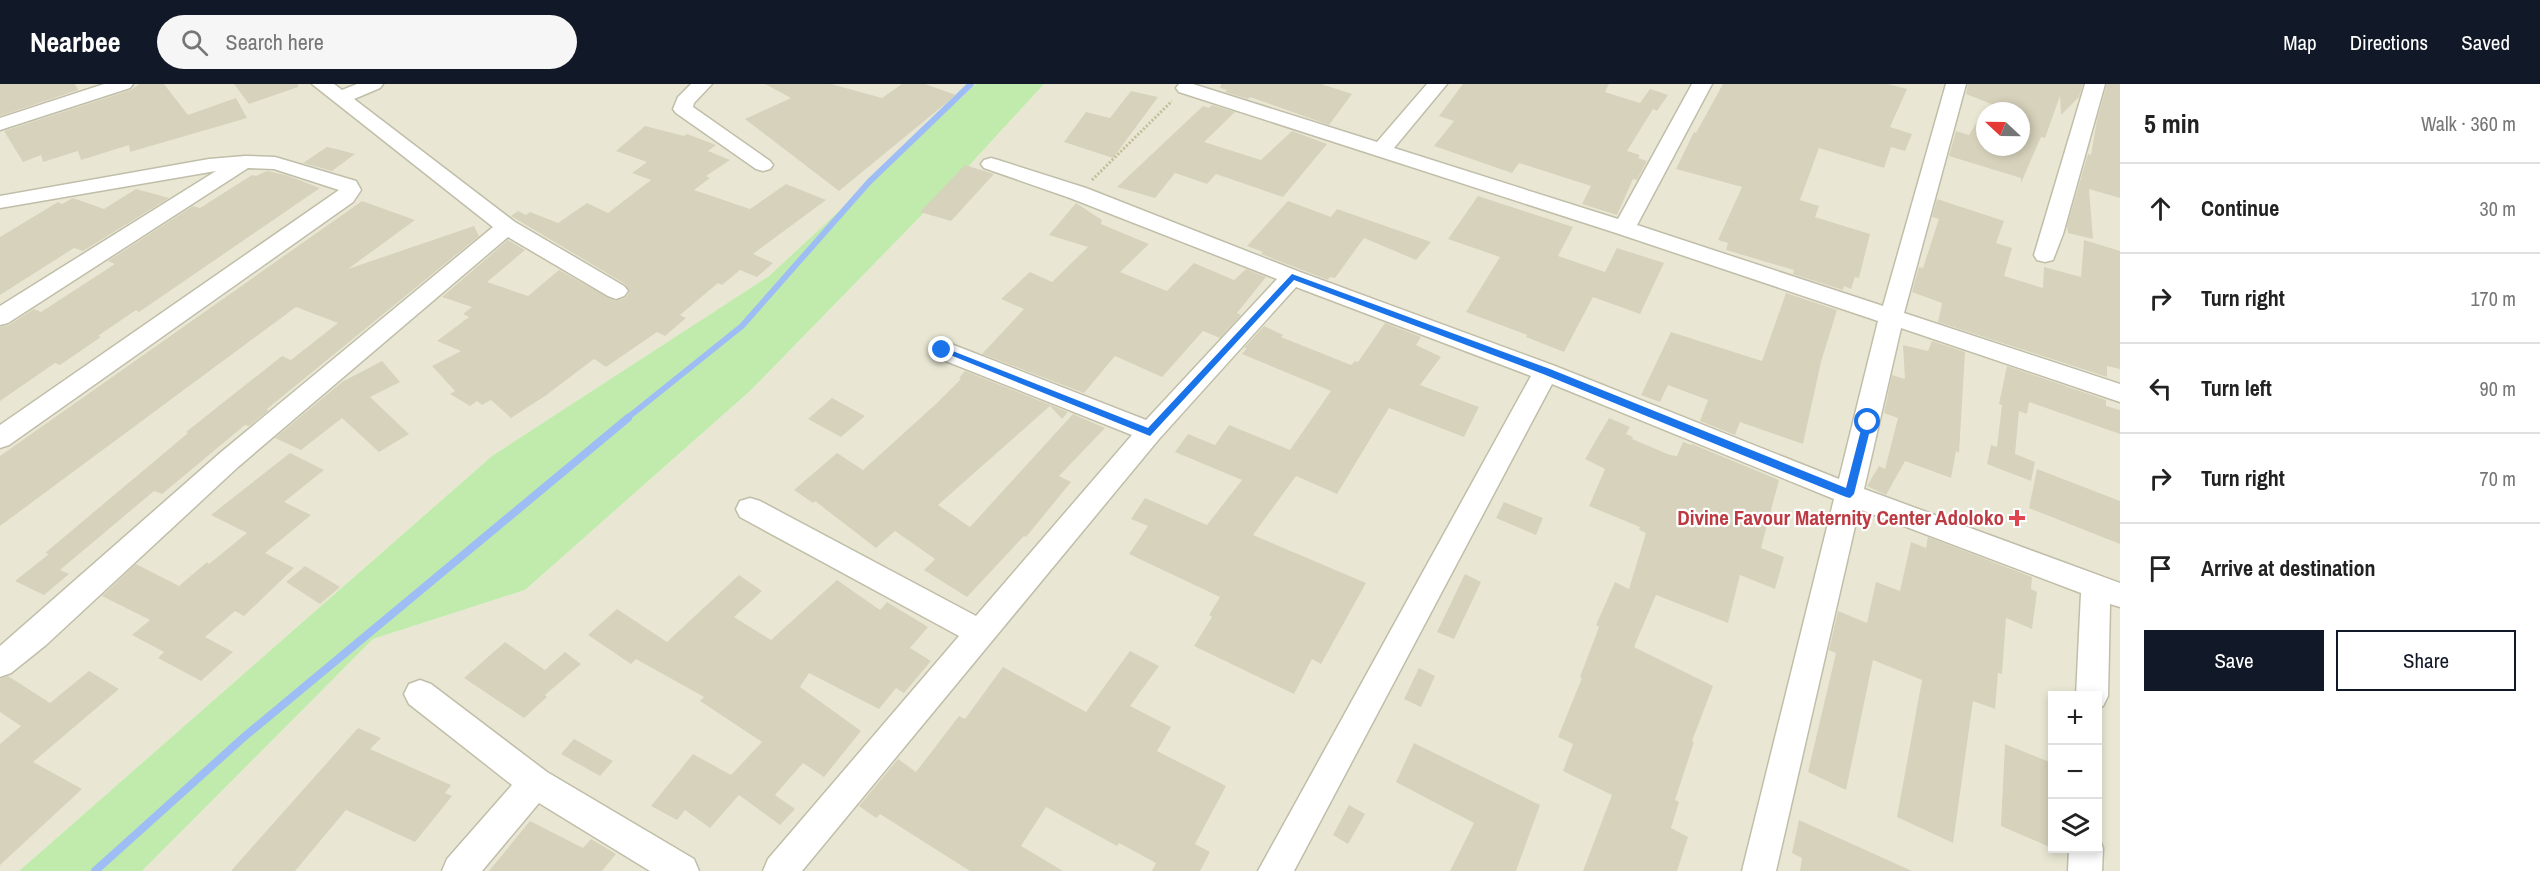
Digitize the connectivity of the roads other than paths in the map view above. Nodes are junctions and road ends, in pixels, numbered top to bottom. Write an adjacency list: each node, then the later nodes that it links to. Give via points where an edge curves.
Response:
1 (123, 84): 11 (street, via 54,98)
2 (322, 84): 10 (street)
3 (373, 84): 10 (street)
4 (702, 84): 15 (street, via 685,101 683,109)
5 (1437, 84): 12 (street)
6 (1702, 84): 20 (street)
7 (1956, 84): 25 (street)
8 (2095, 84): 21 (street)
9 (1188, 86): 12 (street)
10 (340, 98): 19 (street)
11 (0, 124)
12 (1381, 150): 20 (street)
13 (245, 162): 16 (street); 24 (street); 30 (street, via 275,163 349,185 350,190)
14 (991, 164): 22 (street, via 1078,193)
15 (763, 165)
16 (46, 193): 17 (street); 18 (street)
17 (0, 202)
18 (0, 220)
19 (507, 227): 23 (street); 35 (street, via 230,460)
20 (1624, 228): 25 (street)
21 (2045, 255)
22 (1292, 277): 27 (street); 29 (street)
23 (616, 291)
24 (0, 317)
25 (1891, 318): 28 (street); 31 (street)
26 (942, 350): 29 (street)
27 (1546, 372): 31 (street); 43 (street)
28 (2120, 393)
29 (1150, 432): 34 (street)
30 (0, 438)
31 (1850, 494): 33 (street); 44 (street)
32 (750, 509): 34 (street)
33 (2108, 590): 36 (street)
34 (980, 633): 42 (street)
35 (0, 664)
36 (2093, 691)
37 (420, 694): 38 (street)
38 (535, 783): 40 (street); 41 (street)
39 (2086, 853): 45 (street)
40 (459, 871)
41 (682, 871)
42 (780, 871)
43 (1275, 871)
44 (1759, 871)
45 (2085, 871)

